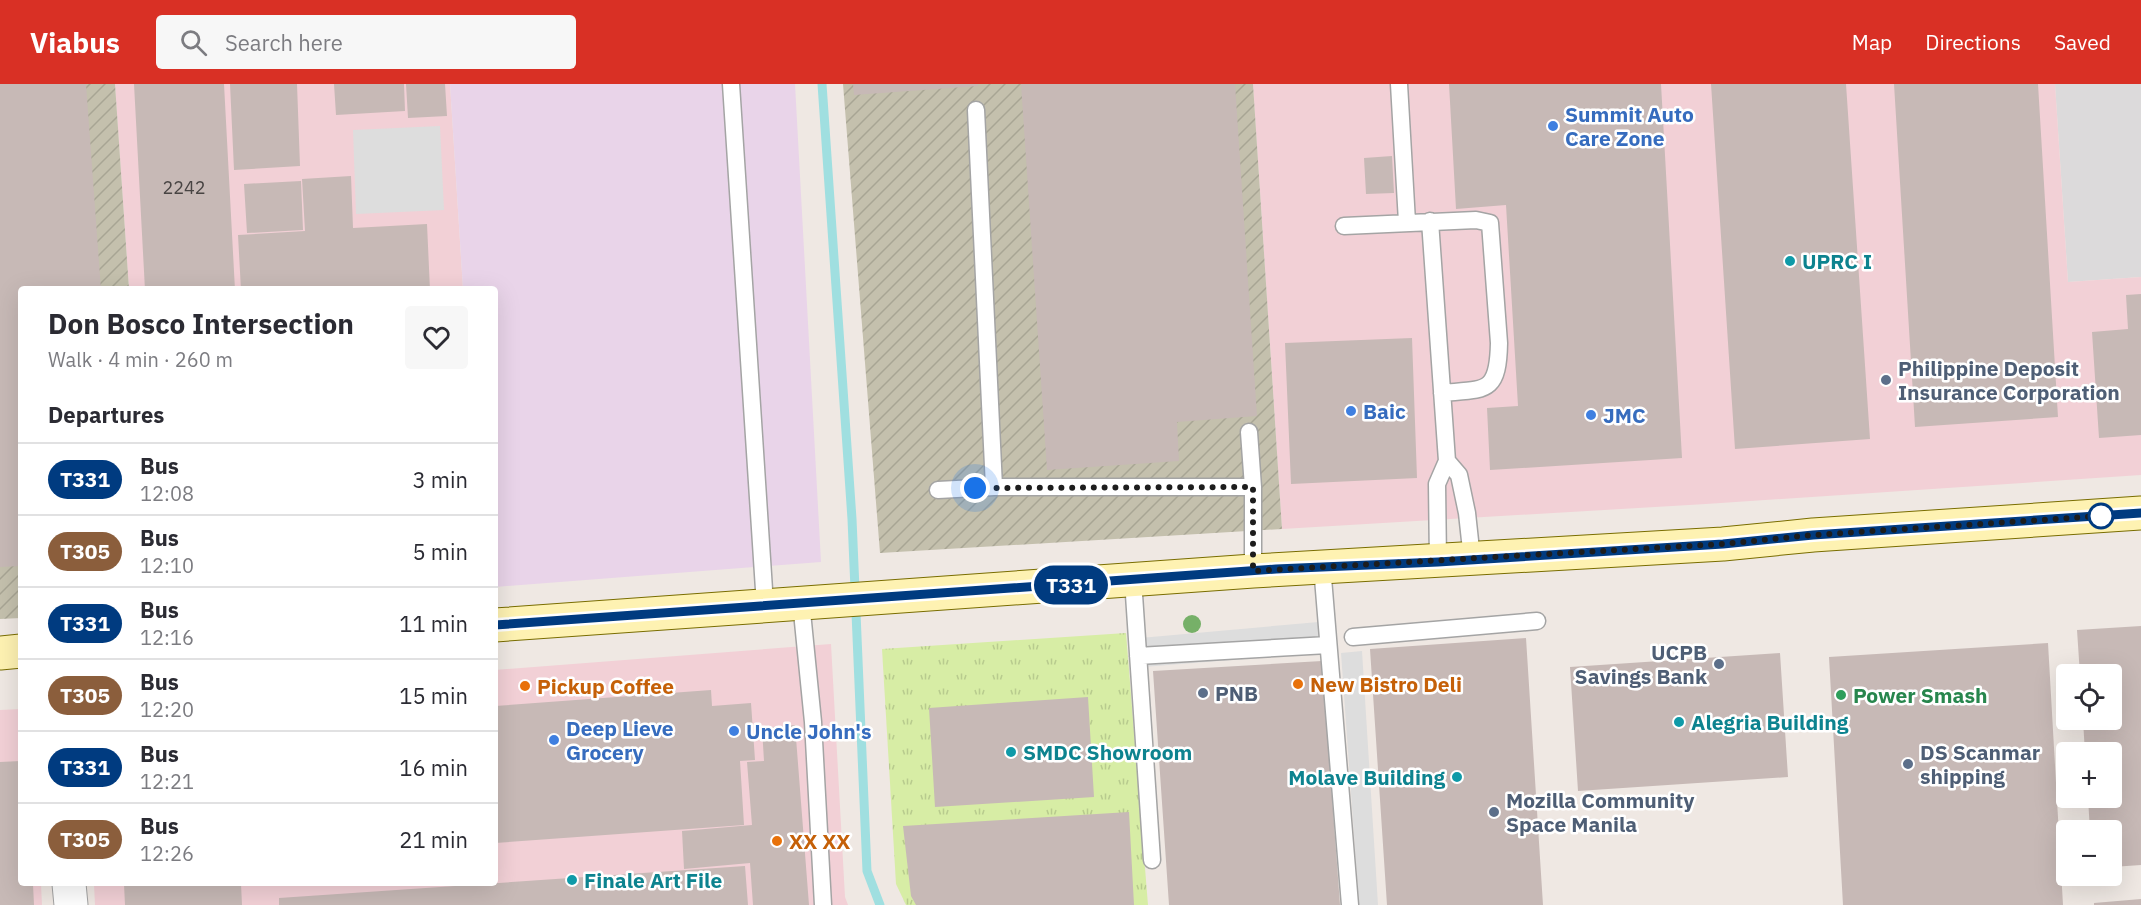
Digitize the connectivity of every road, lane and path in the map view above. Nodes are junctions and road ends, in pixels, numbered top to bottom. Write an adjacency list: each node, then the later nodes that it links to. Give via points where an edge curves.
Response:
1 (731, 84): 20 (lane)
2 (1399, 84): 5 (lane)
3 (976, 110): 10 (lane)
4 (1430, 221): 5 (lane); 7 (lane); 7 (lane, via 1490,223 1499,343 1497,370 1489,386)
5 (1407, 222): 6 (lane)
6 (1344, 226)
7 (1442, 393): 9 (lane)
8 (1249, 432): 11 (lane)
9 (1447, 461): 14 (lane, via 1459,475); 15 (lane, via 1437,484)
10 (994, 487): 11 (lane); 12 (lane)
11 (1253, 487): 17 (lane)
12 (938, 490)
13 (2141, 513): 14 (main road)
14 (1472, 559): 15 (main road)
15 (1438, 562): 16 (main road)
16 (1322, 566): 17 (main road); 24 (lane)
17 (1253, 571): 18 (main road)
18 (1133, 580): 19 (main road); 27 (lane)
19 (801, 602): 20 (main road); 31 (lane, via 813,722)
20 (765, 605): 22 (main road)
21 (1537, 621): 23 (lane)
22 (498, 625)
23 (1353, 637)
24 (1329, 645): 27 (lane); 32 (lane)
25 (18, 651): 26 (main road)
26 (0, 653)
27 (1138, 656): 28 (lane)
28 (1152, 860)
29 (69, 886): 30 (street)
30 (71, 905)
31 (823, 905)
32 (1350, 905)

